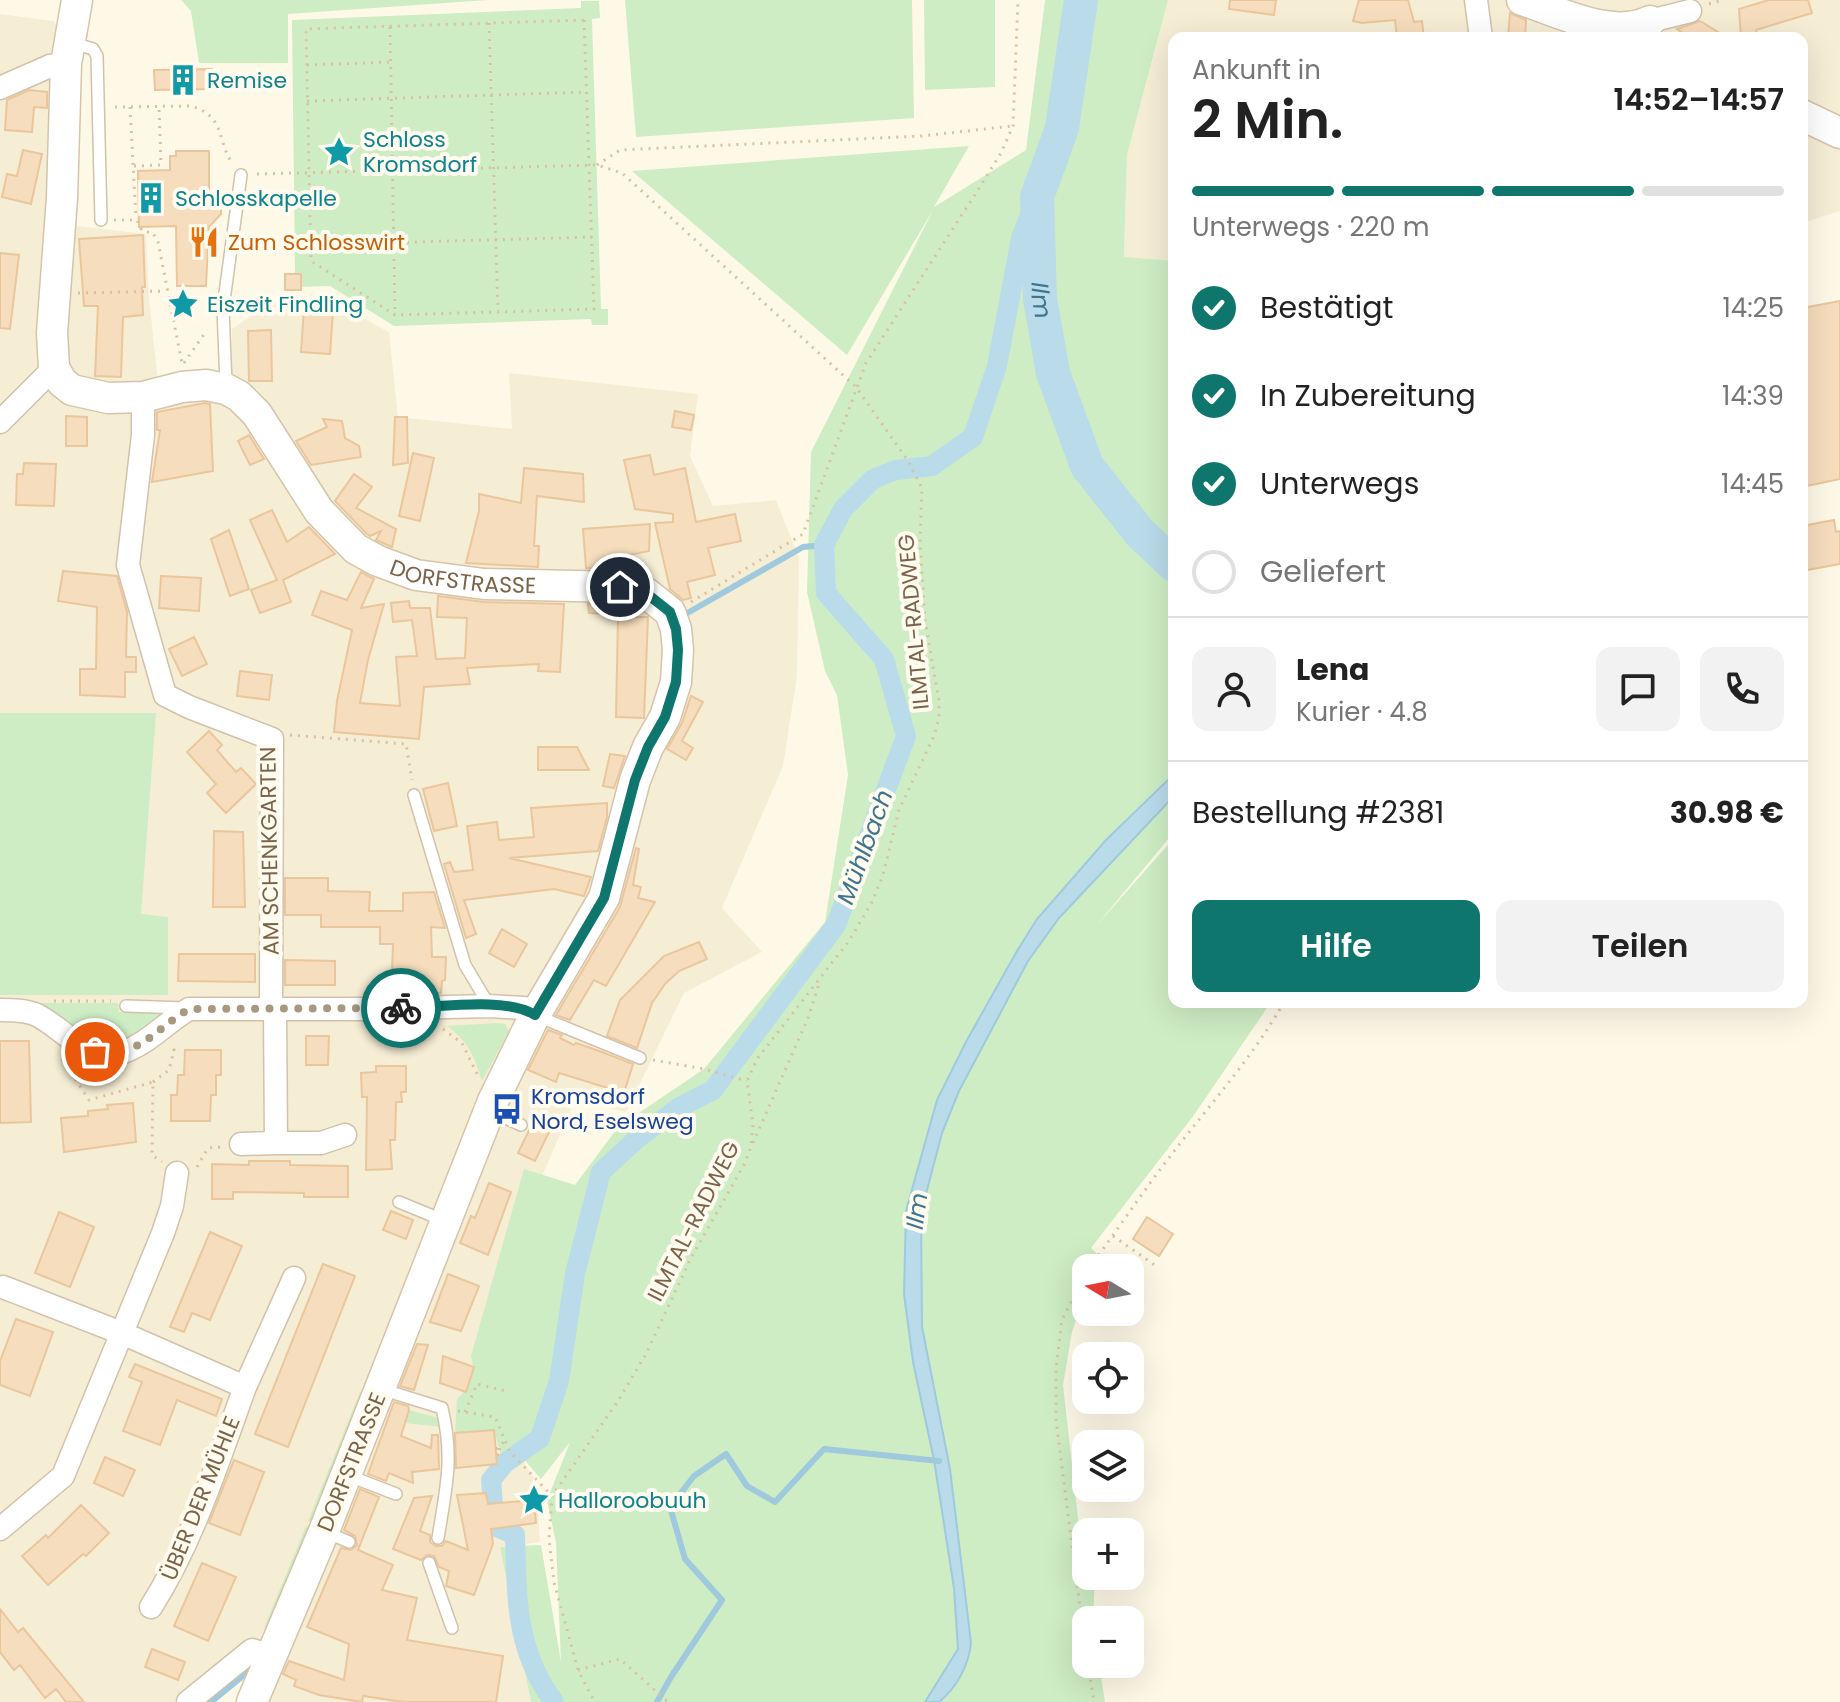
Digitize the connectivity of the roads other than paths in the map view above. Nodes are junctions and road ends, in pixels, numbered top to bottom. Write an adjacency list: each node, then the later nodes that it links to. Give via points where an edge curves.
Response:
1 (77, 0): 8 (street)
2 (1476, 0): 7 (street)
3 (1522, 0): 6 (street)
4 (1690, 11): 5 (street)
5 (1652, 20): 6 (street, via 1635,28)
6 (1596, 31)
7 (1480, 32)
8 (67, 52): 9 (street, via 50,66); 13 (lane, via 93,49 97,56); 14 (street)
9 (0, 88)
10 (1808, 118): 11 (street)
11 (1840, 133)
12 (241, 175): 15 (lane, via 223,308)
13 (101, 220)
14 (54, 368): 16 (street, via 72,390 108,398); 17 (street)
15 (226, 389): 16 (street, via 182,387); 24 (street, DORFSTRASSE, via 257,414 327,521 356,549 378,561 416,575 484,584 620,587 646,593 670,612 678,650 676,682 665,717 635,780 604,898)
16 (143, 397): 22 (street, AM SCHENKGARTEN, via 128,565 165,695 272,739)
17 (0, 422)
18 (414, 795): 20 (lane, via 465,965)
19 (126, 1006): 21 (lane)
20 (489, 1006): 22 (street); 24 (street, via 524,1008)
21 (189, 1009): 22 (street); 23 (street, via 148,1041 117,1054 95,1052 38,1016)
22 (273, 1009): 29 (street, AM SCHENKGARTEN)
23 (11, 1010)
24 (535, 1015): 25 (lane); 26 (street, DORFSTRASSE)
25 (640, 1058)
26 (489, 1110): 27 (lane); 33 (street, DORFSTRASSE)
27 (521, 1125)
28 (345, 1135): 29 (street, via 321,1143)
29 (276, 1143): 30 (street)
30 (241, 1144)
31 (177, 1173): 36 (street, via 168,1220)
32 (399, 1202): 33 (lane)
33 (446, 1221): 38 (street, DORFSTRASSE)
34 (294, 1278): 37 (street, ÜBER DER MÜHLE)
35 (3, 1287): 36 (street, ÜBER DER MÜHLE)
36 (124, 1334): 37 (street, ÜBER DER MÜHLE); 41 (street, via 63,1476)
37 (245, 1387): 44 (street, ÜBER DER MÜHLE, via 173,1571)
38 (380, 1389): 39 (street, DORFSTRASSE); 42 (lane, via 442,1408 449,1467)
39 (346, 1474): 40 (lane); 46 (street, DORFSTRASSE, via 337,1536)
40 (396, 1494)
41 (0, 1529)
42 (438, 1538)
43 (429, 1563): 45 (lane)
44 (151, 1607)
45 (452, 1628)
46 (271, 1656): 47 (street, via 252,1650); 48 (street, DORFSTRASSE)
47 (188, 1702)
48 (252, 1702)

